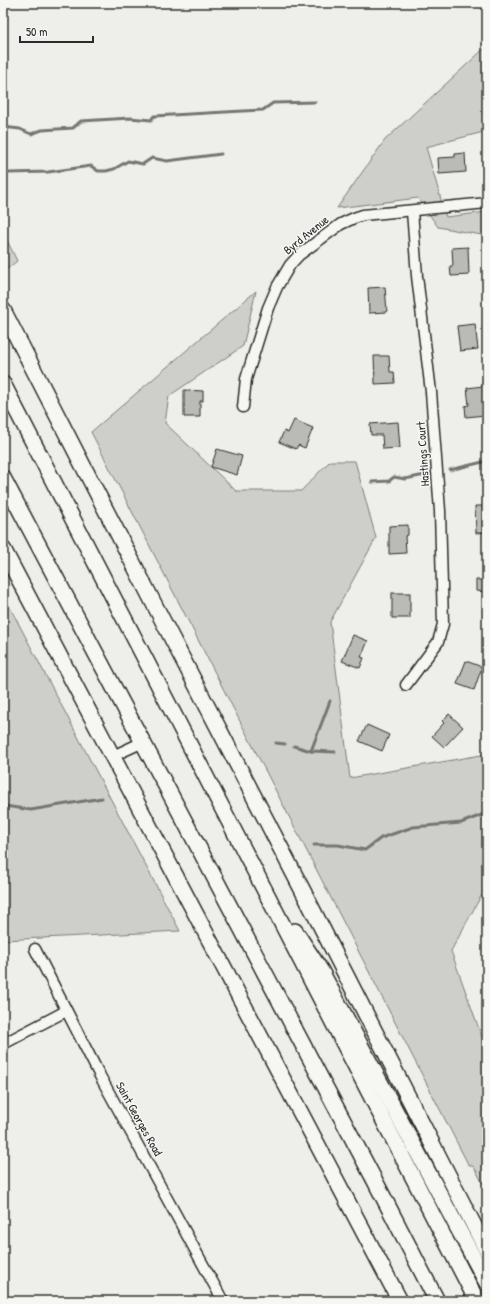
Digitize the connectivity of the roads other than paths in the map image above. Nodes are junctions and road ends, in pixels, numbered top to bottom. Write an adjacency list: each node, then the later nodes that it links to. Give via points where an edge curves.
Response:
1 (487, 204): 2 (street, Byrd Avenue)
2 (412, 211): 5 (street, Byrd Avenue, via 354,218 341,224 299,255 290,265 277,286 268,308 246,379); 8 (street, Hastings Court, via 440,511 443,624 438,642)
3 (3, 310): 15 (highway)
4 (3, 384): 11 (highway)
5 (243, 407)
6 (3, 478): 9 (highway)
7 (3, 549): 10 (highway)
8 (406, 684)
9 (143, 742): 10 (street); 19 (highway)
10 (112, 756): 18 (highway)
11 (246, 855): 16 (highway, via 321,971); 20 (highway)
12 (35, 949): 13 (street, Saint Georges Road)
13 (66, 1011): 14 (street); 17 (street, Saint Georges Road)
14 (3, 1044)
15 (487, 1251)
16 (487, 1283)
17 (223, 1301)
18 (400, 1301)
19 (437, 1301)
20 (477, 1301)

